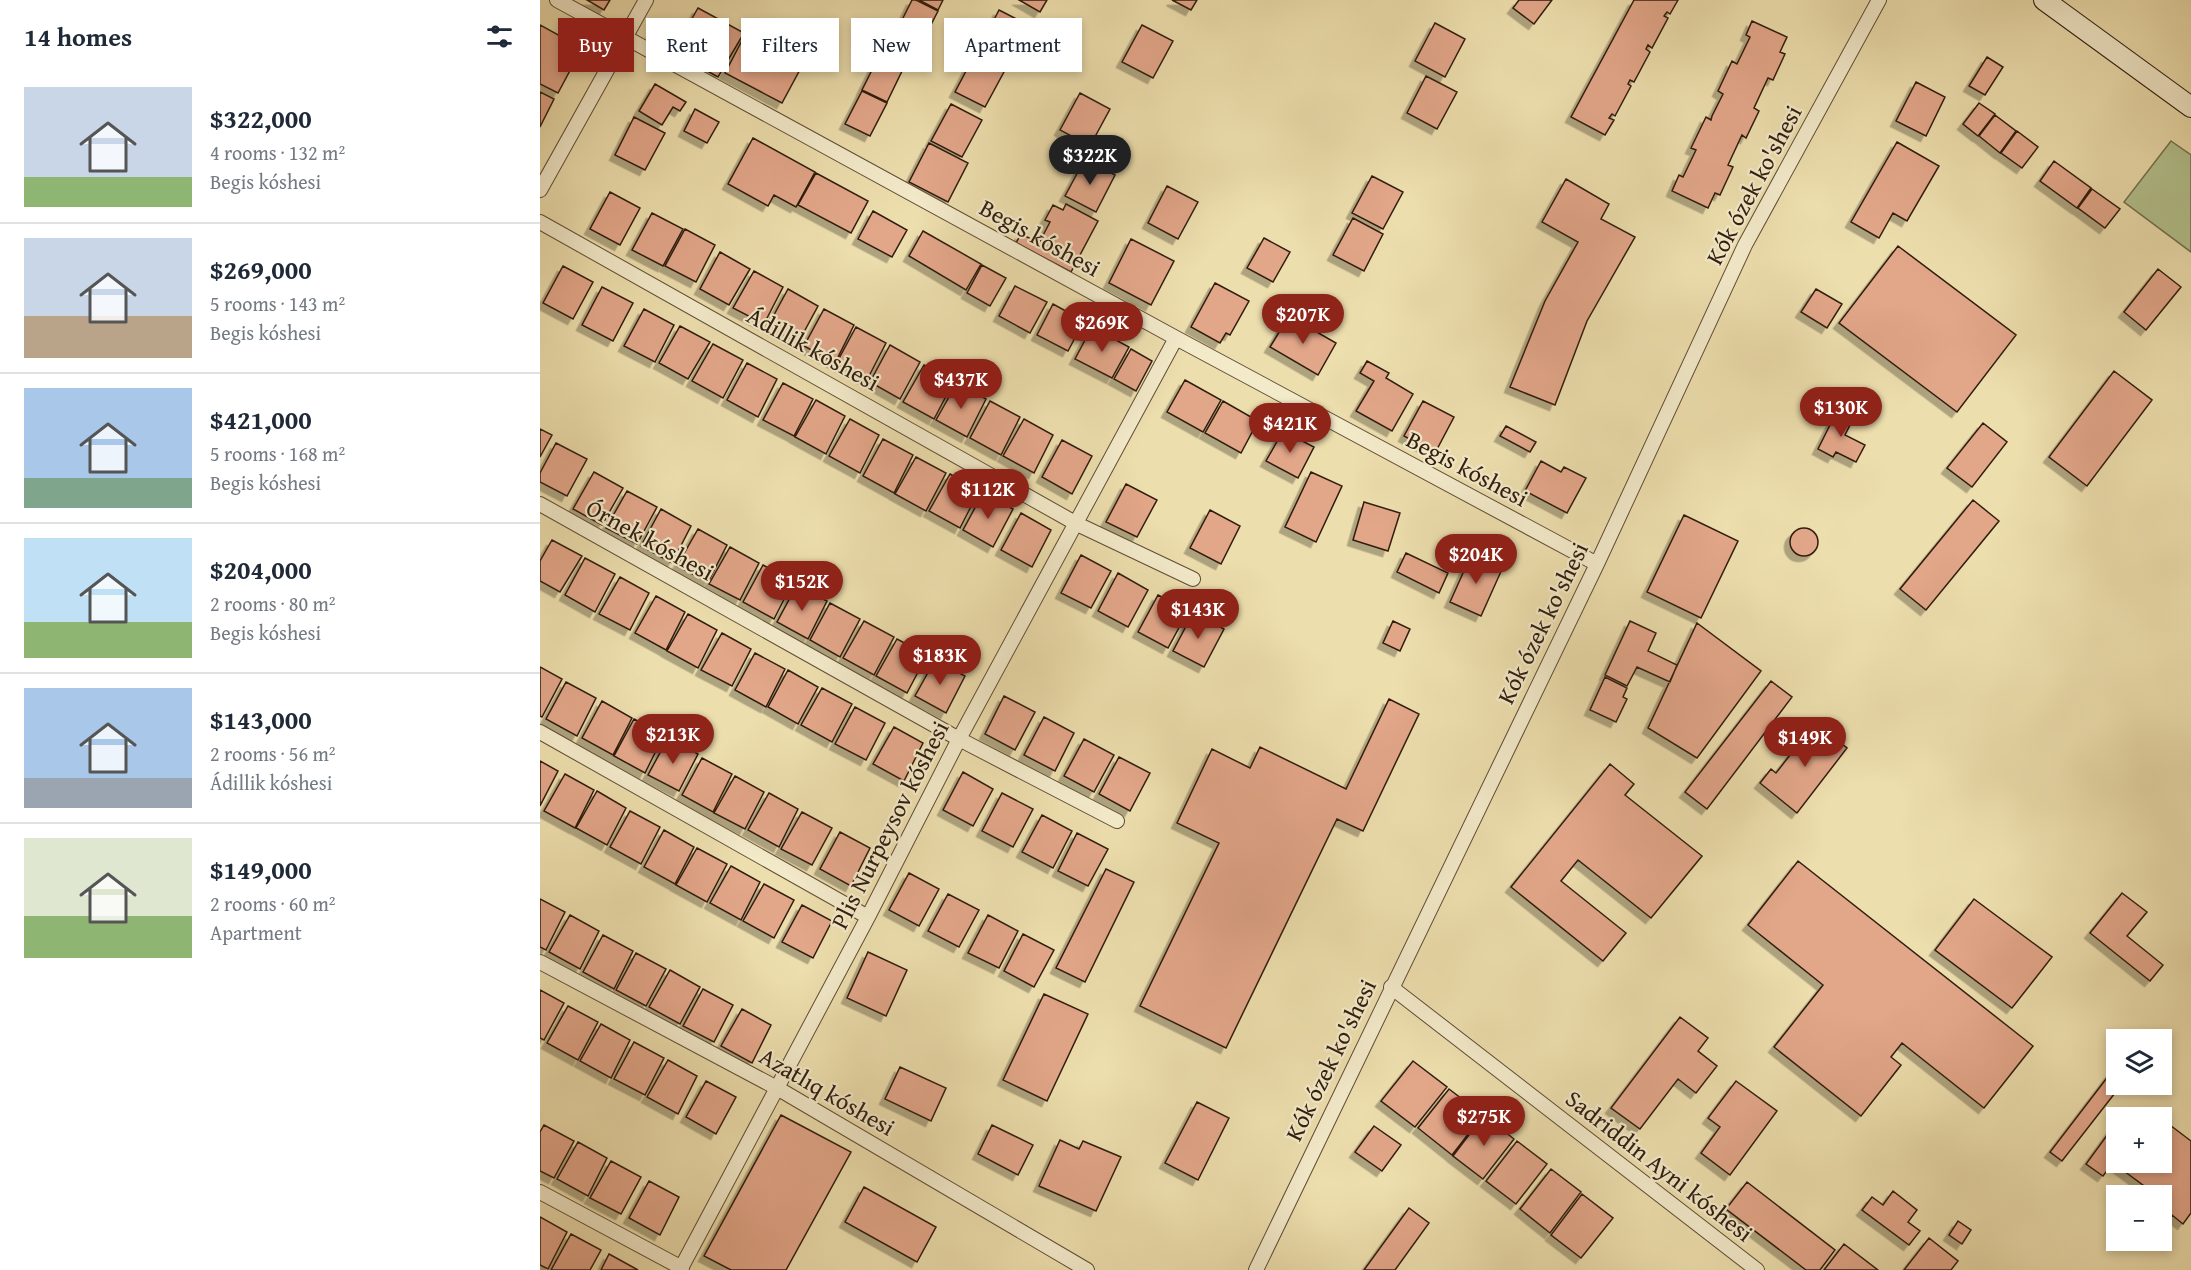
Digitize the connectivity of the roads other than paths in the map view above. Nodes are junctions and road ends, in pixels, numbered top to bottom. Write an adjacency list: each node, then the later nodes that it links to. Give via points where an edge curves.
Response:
1 (557, 0): 5 (street, Begis kóshesi)
2 (646, 0): 6 (street)
3 (1879, 0): 15 (street, Kók ózek ko'shesi, via 1745,245)
4 (2044, 0): 9 (main road)
5 (590, 18)
6 (634, 21)
7 (634, 42): 12 (street, Begis kóshesi)
8 (606, 72): 10 (street)
9 (2191, 107)
10 (540, 190)
11 (540, 222): 14 (street, Ádillik kóshesi)
12 (1176, 338): 14 (street, Plis Nurpeysov kóshesi); 15 (street, Begis kóshesi)
13 (540, 504): 18 (street, Órnek kóshesi)
14 (1077, 524): 16 (street, Ádillik kóshesi); 18 (street, Plis Nurpeysov kóshesi)
15 (1597, 564): 22 (street, Kók ózek ko'shesi)
16 (1193, 579)
17 (540, 732): 20 (street)
18 (959, 739): 19 (street, Órnek kóshesi); 20 (street, Plis Nurpeysov kóshesi)
19 (1117, 822)
20 (868, 917): 23 (street, Plis Nurpeysov kóshesi)
21 (540, 962): 23 (street, Azatlıq kóshesi)
22 (1391, 987): 27 (street, Kók ózek ko'shesi); 28 (street, Sadriddin Ayni kóshesi)
23 (777, 1088): 25 (street, Plis Nurpeysov kóshesi); 26 (street, Azatlıq kóshesi)
24 (540, 1192): 25 (street)
25 (681, 1269)
26 (1087, 1270)
27 (1256, 1270)
28 (1757, 1270)

